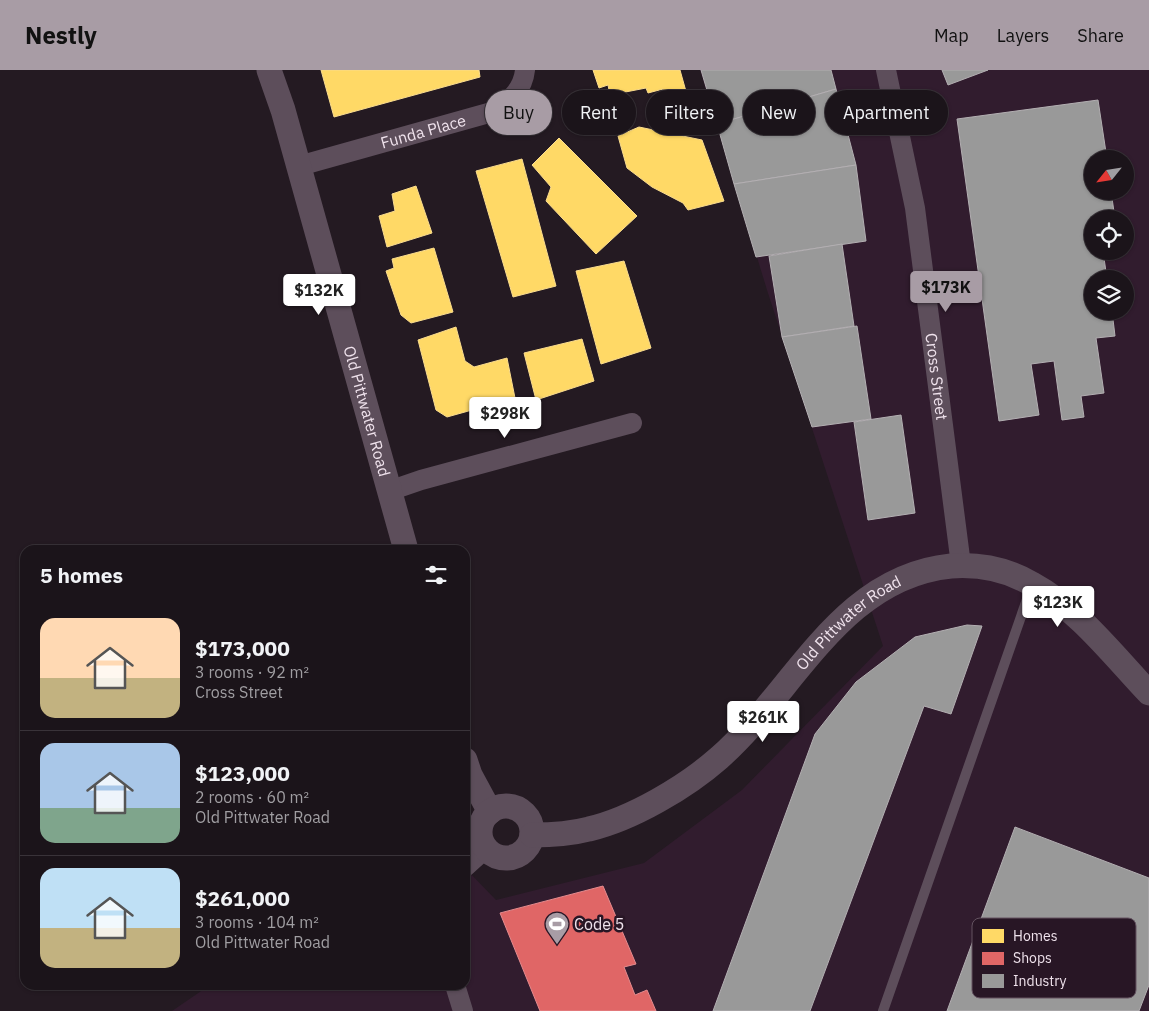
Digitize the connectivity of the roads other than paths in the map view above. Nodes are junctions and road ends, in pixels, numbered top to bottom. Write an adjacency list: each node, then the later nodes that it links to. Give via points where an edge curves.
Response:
1 (269, 70): 4 (street, Old Pittwater Road)
2 (525, 70): 4 (street, Funda Place, via 524,79 511,101 492,112)
3 (886, 70): 8 (street, Cross Street, via 914,208)
4 (299, 166): 6 (street, Old Pittwater Road)
5 (632, 423): 6 (street)
6 (389, 491): 7 (street, Old Pittwater Road)
7 (405, 545)
8 (961, 566): 9 (street, Old Pittwater Road, via 1009,573); 13 (street, Old Pittwater Road, via 915,573 870,595 827,636 738,741 718,760 672,791 617,819 589,829 556,835)
9 (1032, 584): 10 (street, Old Pittwater Road, via 1086,627); 18 (lane)
10 (1149, 693)
11 (470, 775): 12 (street)
12 (490, 812): 13 (street, via 506,806 522,812 528,818); 14 (street, via 484,818 480,833)
13 (532, 835): 14 (street, via 526,849 513,857 498,857)
14 (486, 848): 15 (street)
15 (470, 862)
16 (457, 990): 17 (street)
17 (463, 1011)
18 (883, 1011)

